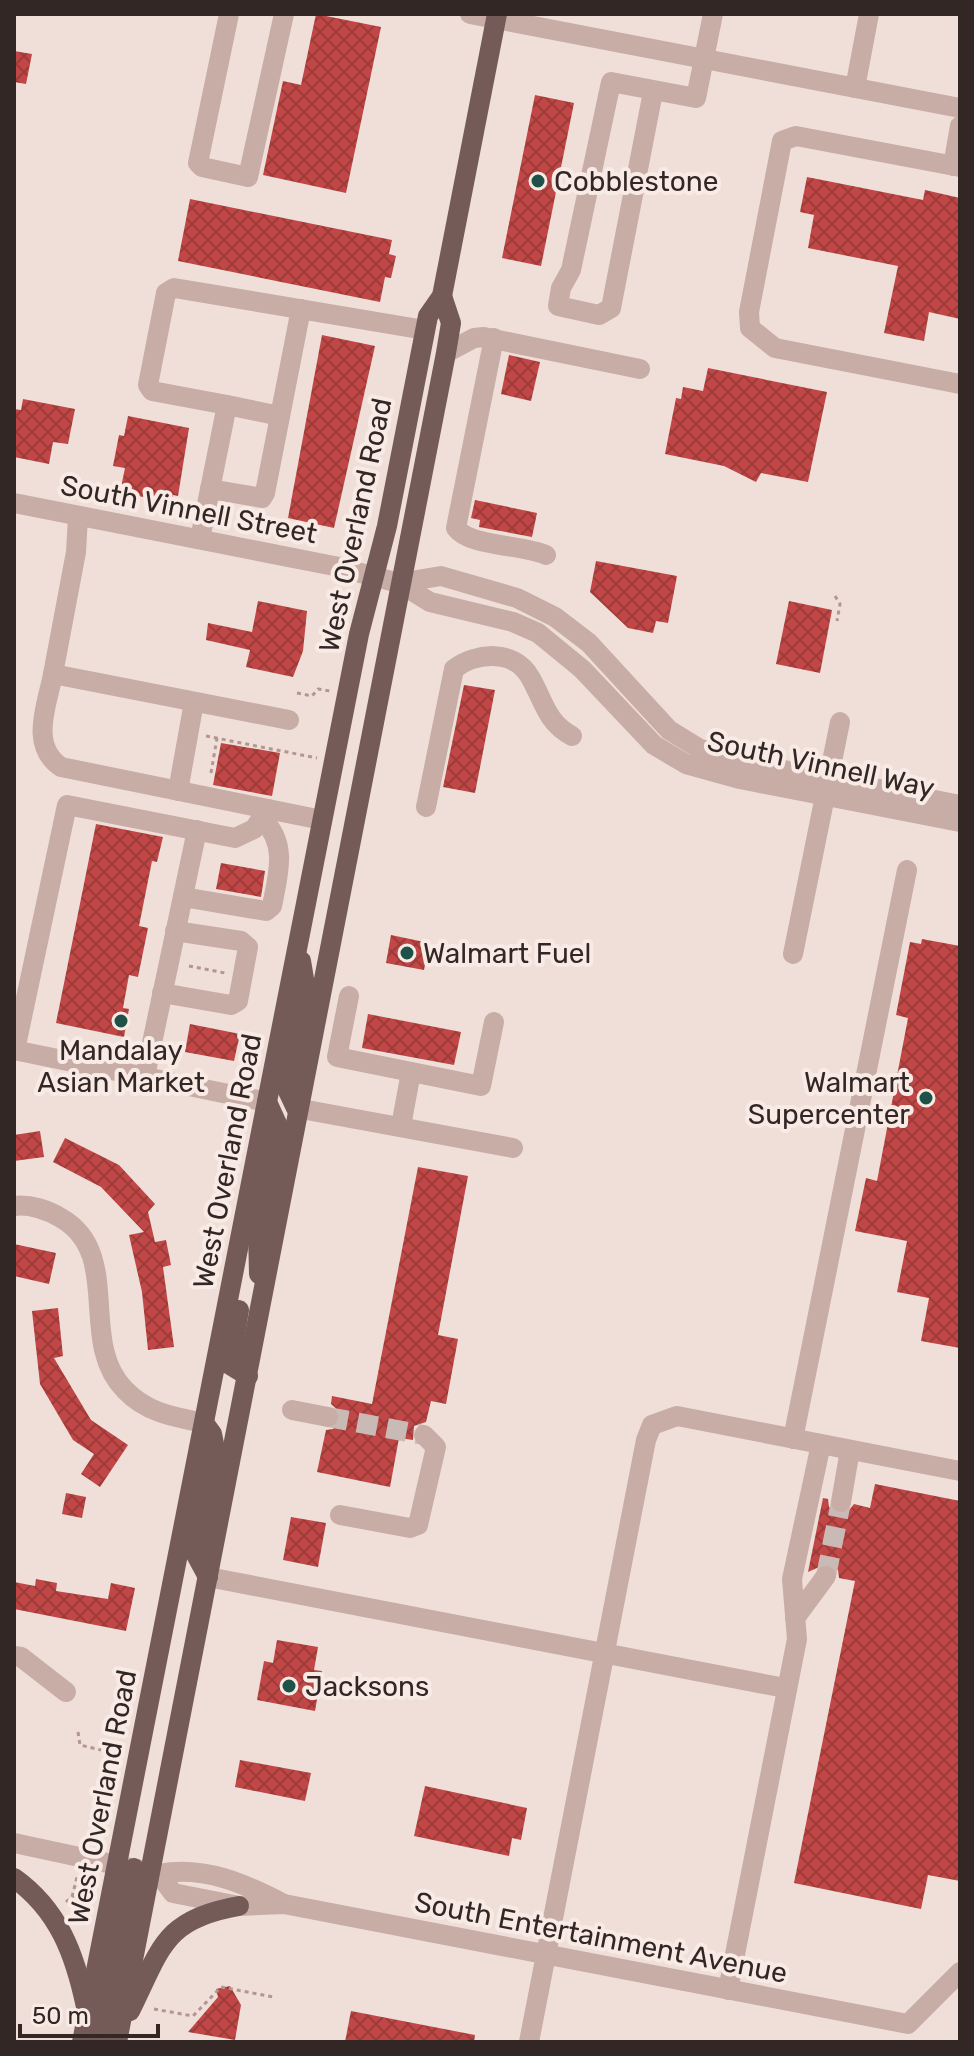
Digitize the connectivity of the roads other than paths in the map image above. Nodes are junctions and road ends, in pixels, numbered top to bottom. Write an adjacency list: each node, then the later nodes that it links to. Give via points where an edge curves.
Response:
1 (229, 14): 2 (street, via 198,163 248,177)
2 (284, 14)
3 (470, 14): 6 (street)
4 (713, 14): 7 (street)
5 (869, 14): 8 (street)
6 (497, 17): 7 (street); 13 (main road, West Overland Road)
7 (704, 59): 8 (street); 9 (street, via 696,98)
8 (855, 88): 10 (street)
9 (653, 92): 9 (street, via 611,82 571,270 558,306 599,315 611,308)
10 (960, 108)
11 (960, 126): 12 (street)
12 (956, 166): 19 (street, via 796,136 782,141 749,312 750,328 775,348)
13 (442, 296): 15 (main road, West Overland Road); 17 (main road, West Overland Road, via 451,323)
14 (301, 309): 15 (street); 20 (street, via 174,288 166,293 148,385 152,391); 21 (street)
15 (425, 330): 27 (main road, West Overland Road)
16 (494, 338): 17 (street, via 474,338); 18 (street); 26 (street, via 455,519 461,534)
17 (446, 353): 28 (main road, West Overland Road)
18 (640, 369)
19 (960, 384)
20 (227, 405): 21 (street); 22 (street)
21 (280, 416): 22 (street, via 262,498)
22 (210, 489): 25 (street)
23 (14, 503): 24 (street, South Vinnell Street)
24 (78, 517): 25 (street, South Vinnell Street); 29 (street)
25 (200, 539): 27 (street, South Vinnell Street)
26 (546, 555)
27 (375, 577): 28 (street, South Vinnell Street); 39 (main road, West Overland Road)
28 (399, 583): 34 (street, South Vinnell Way, via 433,575 517,598 579,635 669,730 700,749); 54 (main road, West Overland Road)
29 (53, 674): 30 (street); 35 (street, via 41,734 47,758 61,767)
30 (194, 702): 31 (street); 35 (street)
31 (289, 720)
32 (840, 722): 34 (street)
33 (572, 736): 37 (street, via 548,718 529,674 497,656 467,659 454,669)
34 (827, 787): 36 (street, South Vinnell Way); 40 (street, South Vinnell Way); 46 (street)
35 (178, 791): 38 (street)
36 (960, 805)
37 (426, 807)
38 (265, 815): 39 (street); 41 (street, via 235,838); 43 (street, via 281,862 272,906 266,911)
39 (322, 820): 45 (main road, West Overland Road)
40 (960, 822)
41 (197, 830): 43 (street); 50 (street, via 67,805)
42 (907, 870): 65 (street)
43 (183, 897): 44 (street)
44 (175, 931): 47 (street); 47 (street, via 241,941 248,947 238,1001 231,1005)
45 (298, 943): 53 (main road, West Overland Road); 54 (main road, via 305,985 285,1085)
46 (793, 954)
47 (162, 993): 52 (street)
48 (349, 996): 51 (street, via 337,1057)
49 (494, 1022): 51 (street, via 481,1086)
50 (15, 1050): 52 (street)
51 (411, 1072): 55 (street)
52 (145, 1076): 53 (street)
53 (267, 1102): 58 (main road, West Overland Road); 59 (main road, via 278,1126 258,1231)
54 (296, 1108): 55 (street); 59 (main road, West Overland Road)
55 (401, 1126): 56 (street)
56 (513, 1148)
57 (14, 1206): 63 (street, via 50,1211 76,1226 92,1251 104,1351 124,1389 157,1413)
58 (241, 1228): 60 (main road, via 242,1294 230,1365); 63 (main road, West Overland Road)
59 (259, 1322): 60 (main road, West Overland Road)
60 (248, 1376): 72 (main road, West Overland Road)
61 (292, 1410): 62 (street)
62 (328, 1417)
63 (204, 1423): 72 (main road, via 215,1449 194,1551); 79 (main road, West Overland Road)
64 (424, 1435): 70 (street, via 436,1447 421,1522 410,1528)
65 (793, 1439): 66 (street); 74 (street, via 677,1416 652,1425)
66 (821, 1444): 67 (street); 73 (street, via 792,1579)
67 (850, 1450): 68 (street); 69 (street)
68 (960, 1471)
69 (841, 1502)
70 (340, 1515)
71 (826, 1576): 73 (street)
72 (208, 1577): 74 (street); 79 (main road, West Overland Road)
73 (795, 1618): 76 (street, via 797,1639)
74 (605, 1653): 76 (street); 83 (street)
75 (14, 1656): 77 (street)
76 (785, 1688): 85 (street)
77 (66, 1692)
78 (14, 1843): 79 (street, South Entertainment Avenue)
79 (139, 1869): 81 (street, South Entertainment Avenue, via 242,1882); 82 (street, South Entertainment Avenue, via 173,1893); 86 (main road, West Overland Road); 87 (main road, West Overland Road); 89 (main road)
80 (14, 1878): 86 (main road, via 52,1915 66,1937)
81 (284, 1904): 82 (street, South Entertainment Avenue); 83 (street, South Entertainment Avenue)
82 (239, 1906): 87 (main road, via 187,1920 167,1938)
83 (546, 1955): 85 (street, South Entertainment Avenue); 90 (street)
84 (960, 1972): 85 (street, South Entertainment Avenue, via 908,2024)
85 (728, 1990)
86 (88, 2015): 88 (main road, West Overland Road)
87 (118, 2037)
88 (82, 2042)
89 (98, 2042)
90 (529, 2042)

